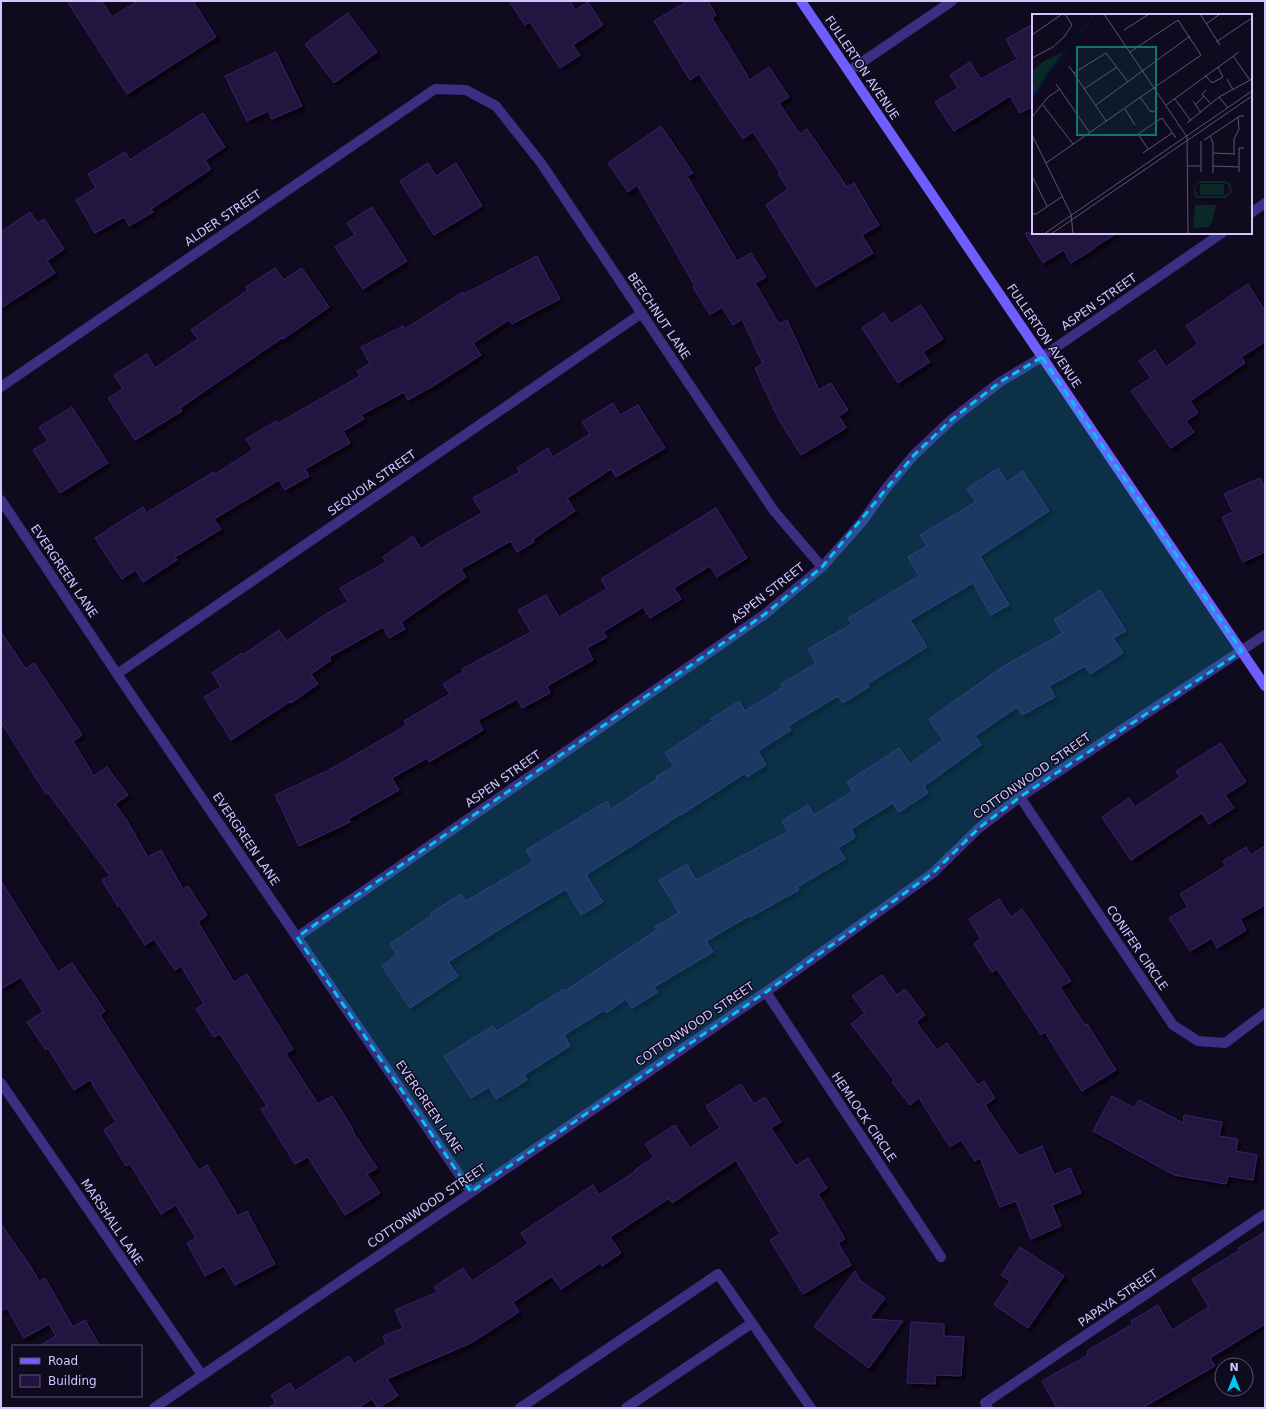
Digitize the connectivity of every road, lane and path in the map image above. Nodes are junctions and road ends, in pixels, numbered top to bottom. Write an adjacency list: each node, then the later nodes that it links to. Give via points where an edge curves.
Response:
1 (802, 1): 3 (main road, FULLERTON AVENUE)
2 (952, 1): 3 (street)
3 (849, 71): 9 (main road, FULLERTON AVENUE)
4 (466, 90): 8 (street, BEECHNUT LANE, via 496,106 541,163); 10 (street, ALDER STREET, via 434,89)
5 (1265, 203): 6 (street)
6 (1252, 212)
7 (1221, 234): 9 (street, ASPEN STREET)
8 (642, 313): 12 (street, BEECHNUT LANE, via 774,510); 15 (street, SEQUOIA STREET)
9 (1042, 357): 12 (street, ASPEN STREET, via 995,386 951,420 914,455 862,522); 14 (main road, FULLERTON AVENUE)
10 (1, 387)
11 (1, 500): 15 (street, EVERGREEN LANE)
12 (822, 567): 18 (street, ASPEN STREET, via 765,614)
13 (1265, 635): 14 (street, COTTONWOOD STREET)
14 (1242, 651): 16 (main road, FULLERTON AVENUE); 17 (street, COTTONWOOD STREET)
15 (117, 674): 18 (street, EVERGREEN LANE)
16 (1265, 686)
17 (1020, 797): 19 (street, COTTONWOOD STREET, via 980,828 933,873); 20 (street, CONIFER CIRCLE, via 1173,1025 1198,1041 1225,1042)
18 (297, 937): 22 (street, EVERGREEN LANE)
19 (766, 992): 22 (street, COTTONWOOD STREET); 24 (street, HEMLOCK CIRCLE)
20 (1265, 1013)
21 (1, 1083): 26 (street, MARSHALL LANE)
22 (471, 1192): 26 (street, COTTONWOOD STREET)
23 (1265, 1214): 27 (street, PAPAYA STREET)
24 (941, 1257)
25 (752, 1323): 29 (street, via 718,1274); 30 (street); 31 (street)
26 (202, 1376): 28 (street, COTTONWOOD STREET)
27 (986, 1406)
28 (154, 1408)
29 (520, 1408)
30 (626, 1408)
31 (811, 1408)

